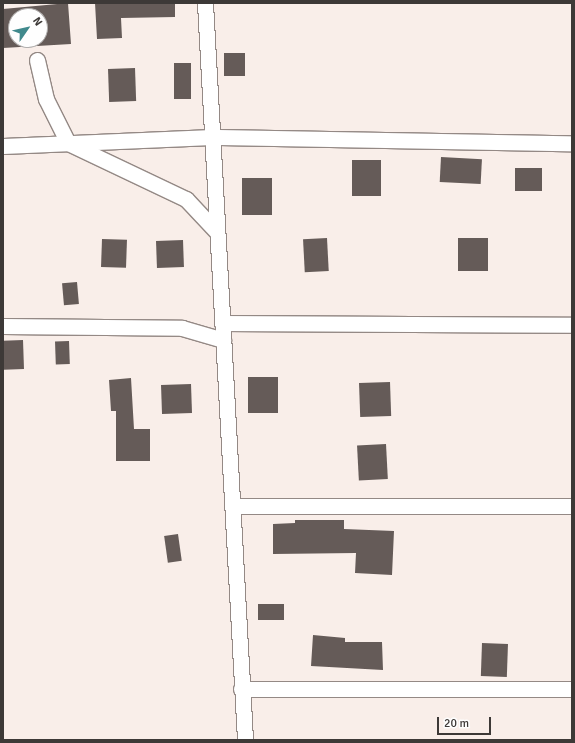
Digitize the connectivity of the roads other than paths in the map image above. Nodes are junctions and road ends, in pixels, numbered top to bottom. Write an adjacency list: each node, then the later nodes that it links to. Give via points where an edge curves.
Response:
1 (205, 3): 3 (street)
2 (37, 60): 5 (street, via 46,99)
3 (212, 137): 4 (street); 5 (street); 7 (street)
4 (572, 143)
5 (68, 144): 6 (street); 7 (street, via 186,199)
6 (3, 146)
7 (217, 232): 8 (street)
8 (222, 323): 9 (street); 11 (street)
9 (572, 325)
10 (3, 326): 11 (street, via 182,328)
11 (223, 340): 12 (street)
12 (232, 506): 13 (street); 14 (street)
13 (572, 506)
14 (242, 689): 15 (street); 16 (street)
15 (572, 689)
16 (245, 740)

